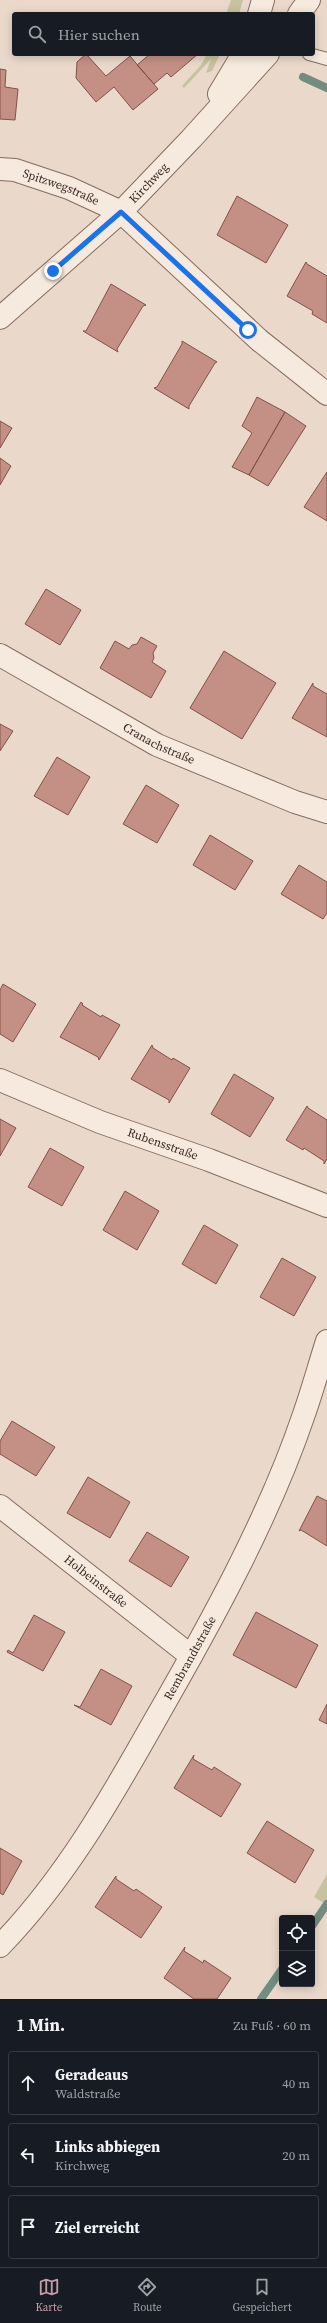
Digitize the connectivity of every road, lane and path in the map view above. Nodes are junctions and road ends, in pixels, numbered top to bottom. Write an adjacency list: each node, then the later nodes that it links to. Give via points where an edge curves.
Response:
1 (263, 0): 3 (street)
2 (309, 0): 4 (street)
3 (260, 12)
4 (300, 12)
5 (242, 56): 9 (street)
6 (266, 56): 9 (street, Kirchweg)
7 (315, 56): 8 (lane)
8 (327, 59)
9 (191, 139): 11 (street, Kirchweg)
10 (0, 169): 11 (street, Spitzwegstraße, via 15,170 70,188)
11 (121, 212): 12 (street, Kirchweg); 13 (street, Spitzwegstraße, via 259,340)
12 (0, 318)
13 (327, 394)
14 (0, 655): 15 (street, Cranachstraße, via 157,745 294,802)
15 (327, 812)
16 (0, 1080): 17 (street, Rubensstraße, via 100,1122 209,1160)
17 (327, 1206)
18 (327, 1341): 20 (street, Rembrandtstraße, via 304,1417 285,1465)
19 (0, 1506): 20 (street, Holbeinstraße)
20 (192, 1656): 21 (street, Rembrandtstraße, via 118,1786 78,1848 38,1904)
21 (0, 1946)

